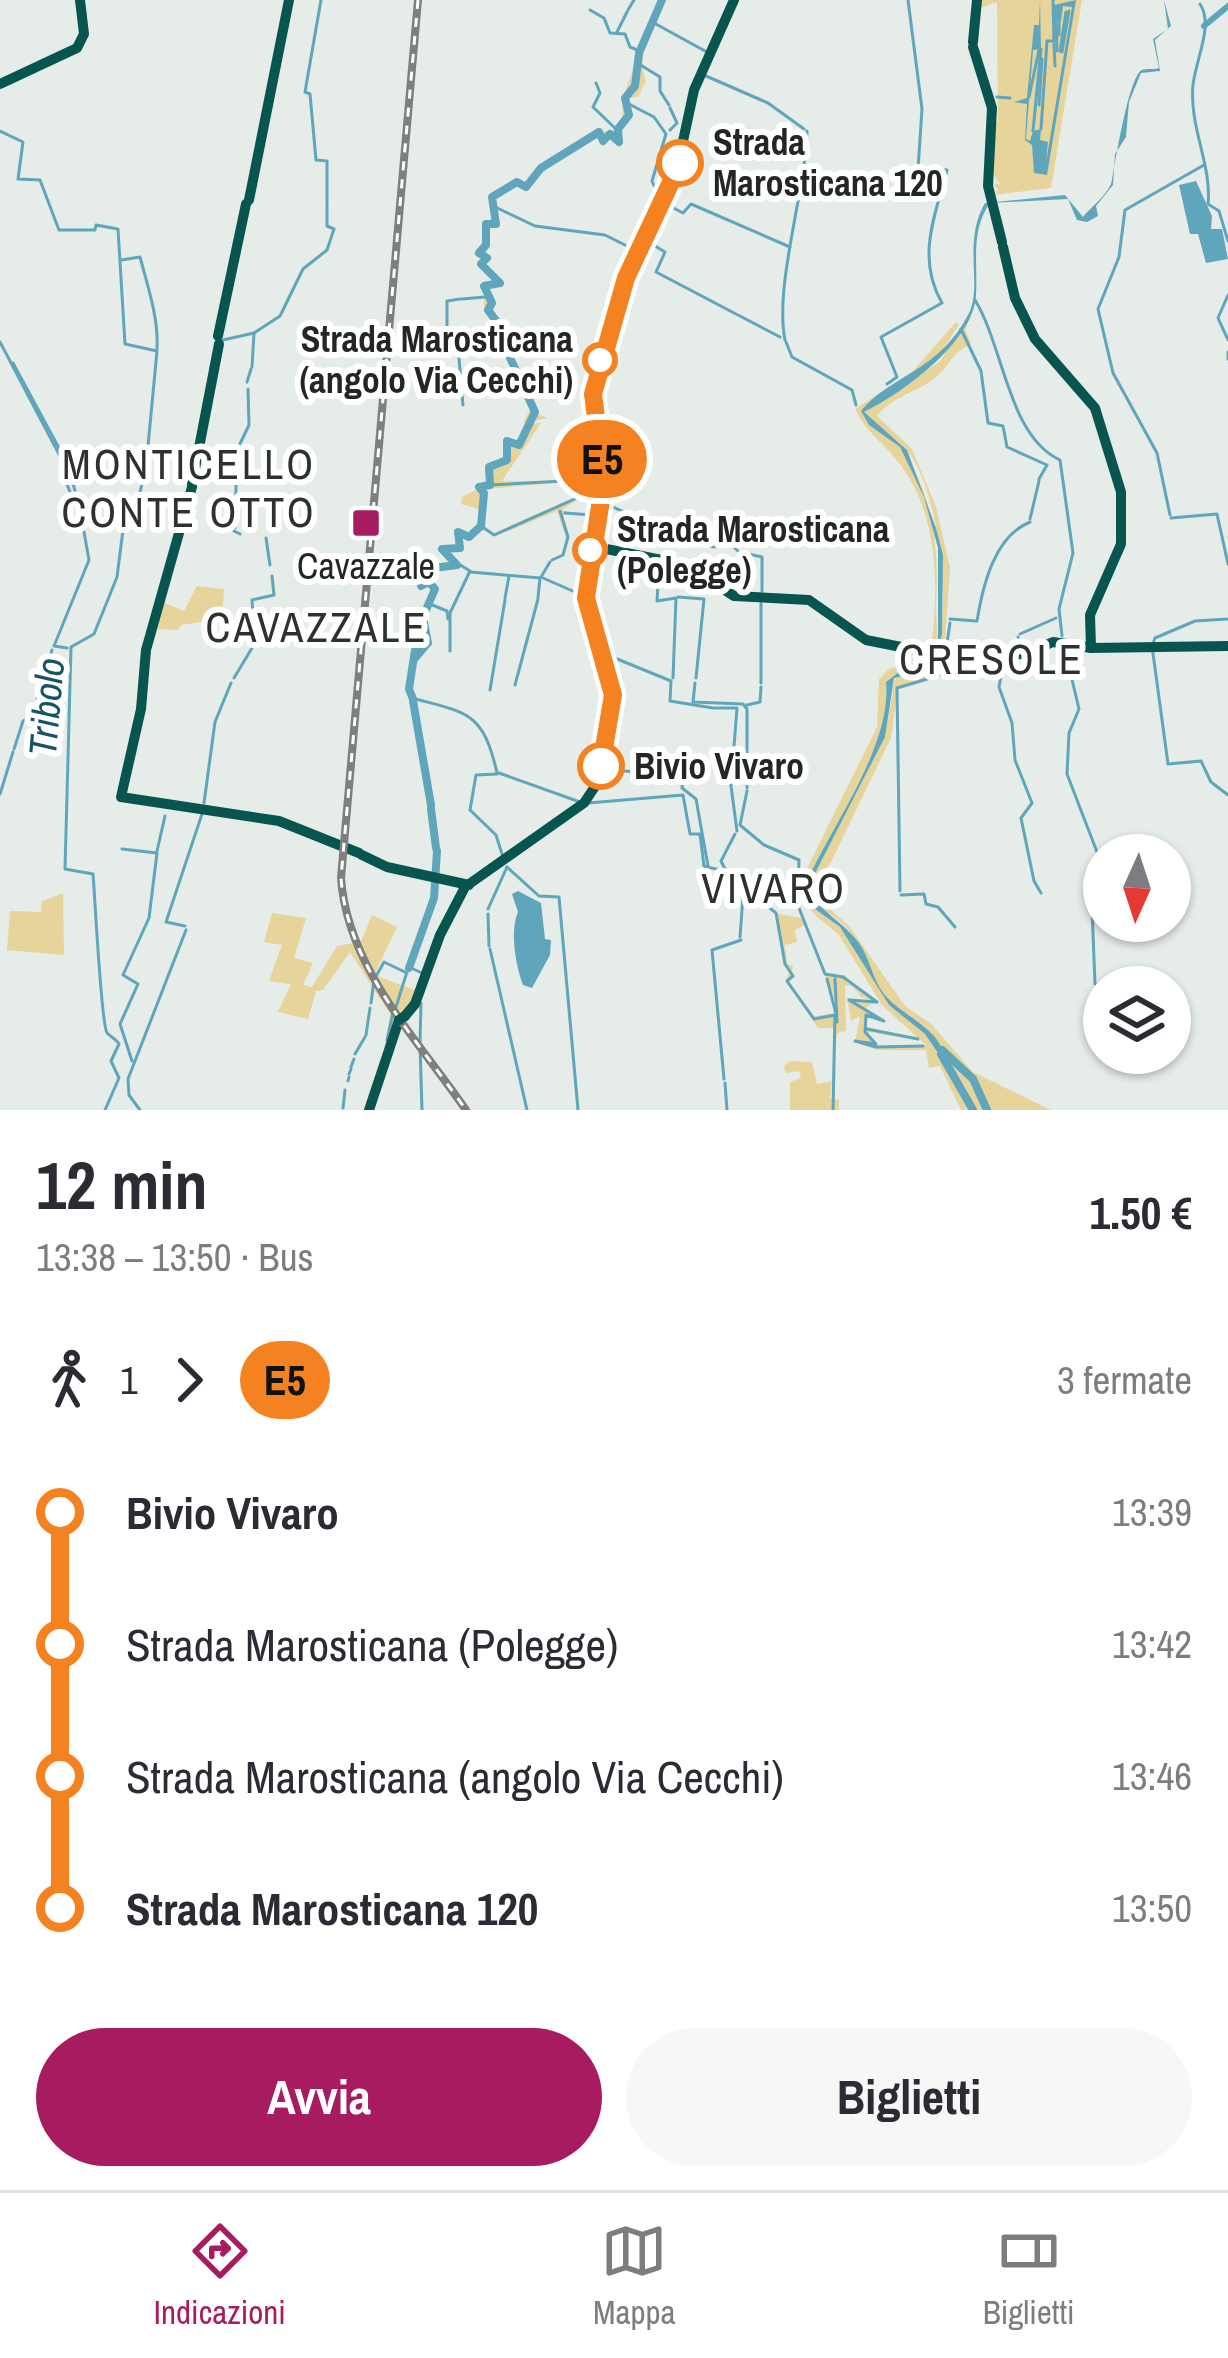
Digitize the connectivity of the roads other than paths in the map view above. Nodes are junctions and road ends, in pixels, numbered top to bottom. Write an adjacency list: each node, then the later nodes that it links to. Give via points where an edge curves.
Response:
1 (80, 0): 5 (main road, via 79,46)
2 (289, 0): 9 (main road, via 193,487 146,658 121,797 279,821)
3 (734, 0): 6 (main road, via 694,90 673,188 620,295 592,413 604,480)
4 (977, 0): 8 (main road, via 974,45 992,108 989,190 1001,245 1032,335 1093,405 1120,492 1119,552 1090,615)
5 (0, 84)
6 (591, 546): 8 (main road, via 684,564 734,596 809,600 866,640 989,659 1062,643); 9 (main road, via 590,612 613,695 592,794)
7 (1228, 646): 8 (main road)
8 (1091, 648)
9 (466, 890): 10 (main road, via 402,1018)
10 (369, 1110)

